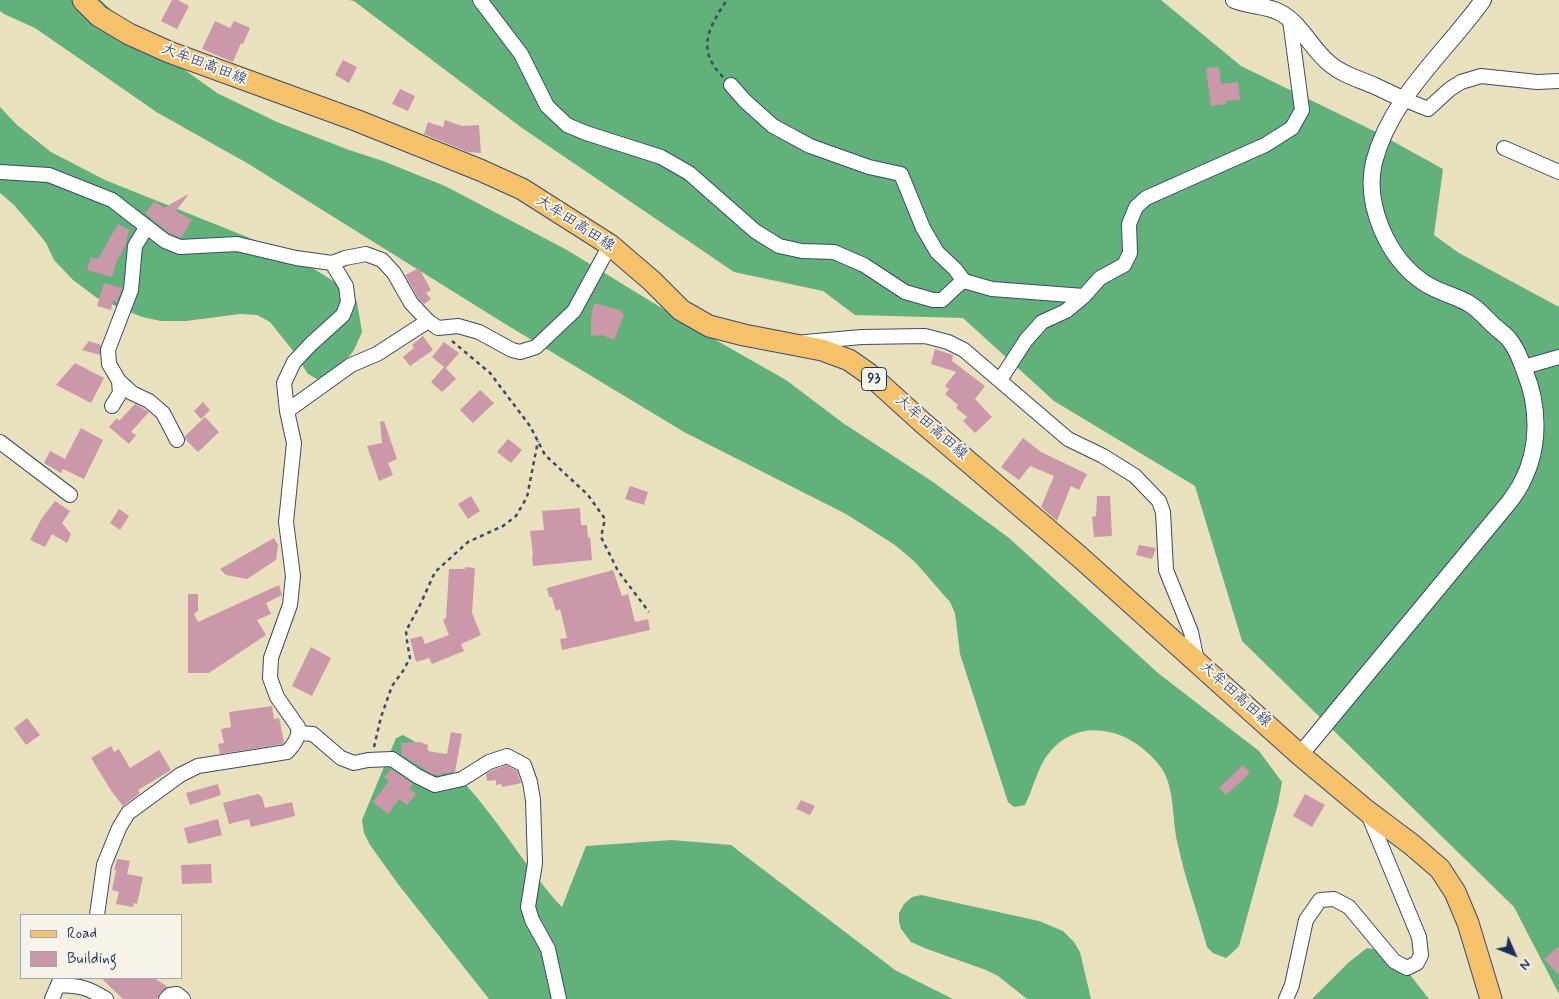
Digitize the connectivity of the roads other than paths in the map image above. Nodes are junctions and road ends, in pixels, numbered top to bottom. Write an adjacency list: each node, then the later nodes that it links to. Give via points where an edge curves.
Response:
1 (82, 0): 13 (main road, 大牟田高田線 / 93, via 99,16 129,34 169,52 358,121 522,189)
2 (480, 0): 15 (street, via 521,54 546,106 566,125 661,157 689,173 755,231 779,246 834,252 864,265 906,292 933,300 942,300)
3 (1234, 0): 5 (street, via 1279,12)
4 (1483, 0): 8 (street)
5 (1290, 20): 8 (street, via 1332,66); 16 (street, via 1302,110 1292,128 1265,145 1146,198 1136,207 1129,224 1130,253 1124,265 1100,278)
6 (1559, 81): 8 (street, via 1480,76 1461,82 1428,109)
7 (731, 85): 15 (street, via 745,102 774,126 810,146 869,167 901,174 923,228 937,252)
8 (1403, 99): 20 (street, via 1383,136 1374,164 1372,190 1389,245 1408,269 1424,282 1469,303 1508,339)
9 (1504, 148): 11 (street)
10 (0, 172): 12 (street, via 49,175 112,200)
11 (1559, 172)
12 (146, 228): 14 (street, via 164,241 180,246 237,244); 22 (street, via 134,246 131,290 108,350 109,364)
13 (610, 245): 17 (street, via 574,311 536,347 520,352 479,332 458,326); 18 (main road, 大牟田高田線 / 93, via 681,310 709,326)
14 (332, 263): 17 (street, via 366,254 382,260 394,273 410,303); 24 (street, via 346,286 348,302 343,315 294,362 284,384)
15 (964, 282): 16 (street, via 992,290)
16 (1084, 296): 21 (street, via 1066,311 1042,322)
17 (433, 325): 24 (street, via 351,365)
18 (789, 344): 21 (street, via 862,337 925,336 964,350); 28 (main road, 大牟田高田線 / 93, via 822,350 849,360 869,374)
19 (1559, 358): 20 (street)
20 (1524, 367): 30 (street, via 1536,412 1531,457 1523,481 1510,501)
21 (1000, 380): 28 (street, via 1068,439 1104,456 1135,476 1159,501 1166,570 1191,632)
22 (118, 381): 23 (street, via 120,393); 25 (street, via 162,412)
23 (112, 406)
24 (286, 411): 29 (street, via 294,443 286,522 294,576 290,605 271,658 270,678 277,697)
25 (177, 440)
26 (0, 442): 27 (street)
27 (70, 495)
28 (1197, 661): 30 (main road, 大牟田高田線 / 93)
29 (299, 733): 32 (street, via 287,752 198,766 128,812 104,865); 38 (street, via 313,734 341,758 354,763 392,760 435,785 462,779 489,762 507,756 524,765 533,800 535,863 528,907 548,949)
30 (1300, 754): 31 (main road, 大牟田高田線 / 93)
31 (1367, 811): 39 (street, via 1419,937 1421,955 1417,964 1407,968 1394,961 1349,907 1334,899 1320,900 1306,920); 40 (main road, 大牟田高田線 / 93, via 1411,844 1445,876 1468,923)
32 (97, 914)
33 (60, 981): 34 (street); 35 (street, via 93,990)
34 (52, 999)
35 (106, 999)
36 (166, 999): 37 (street, via 177,994)
37 (184, 999)
38 (558, 999)
39 (1286, 999)
40 (1491, 999)

